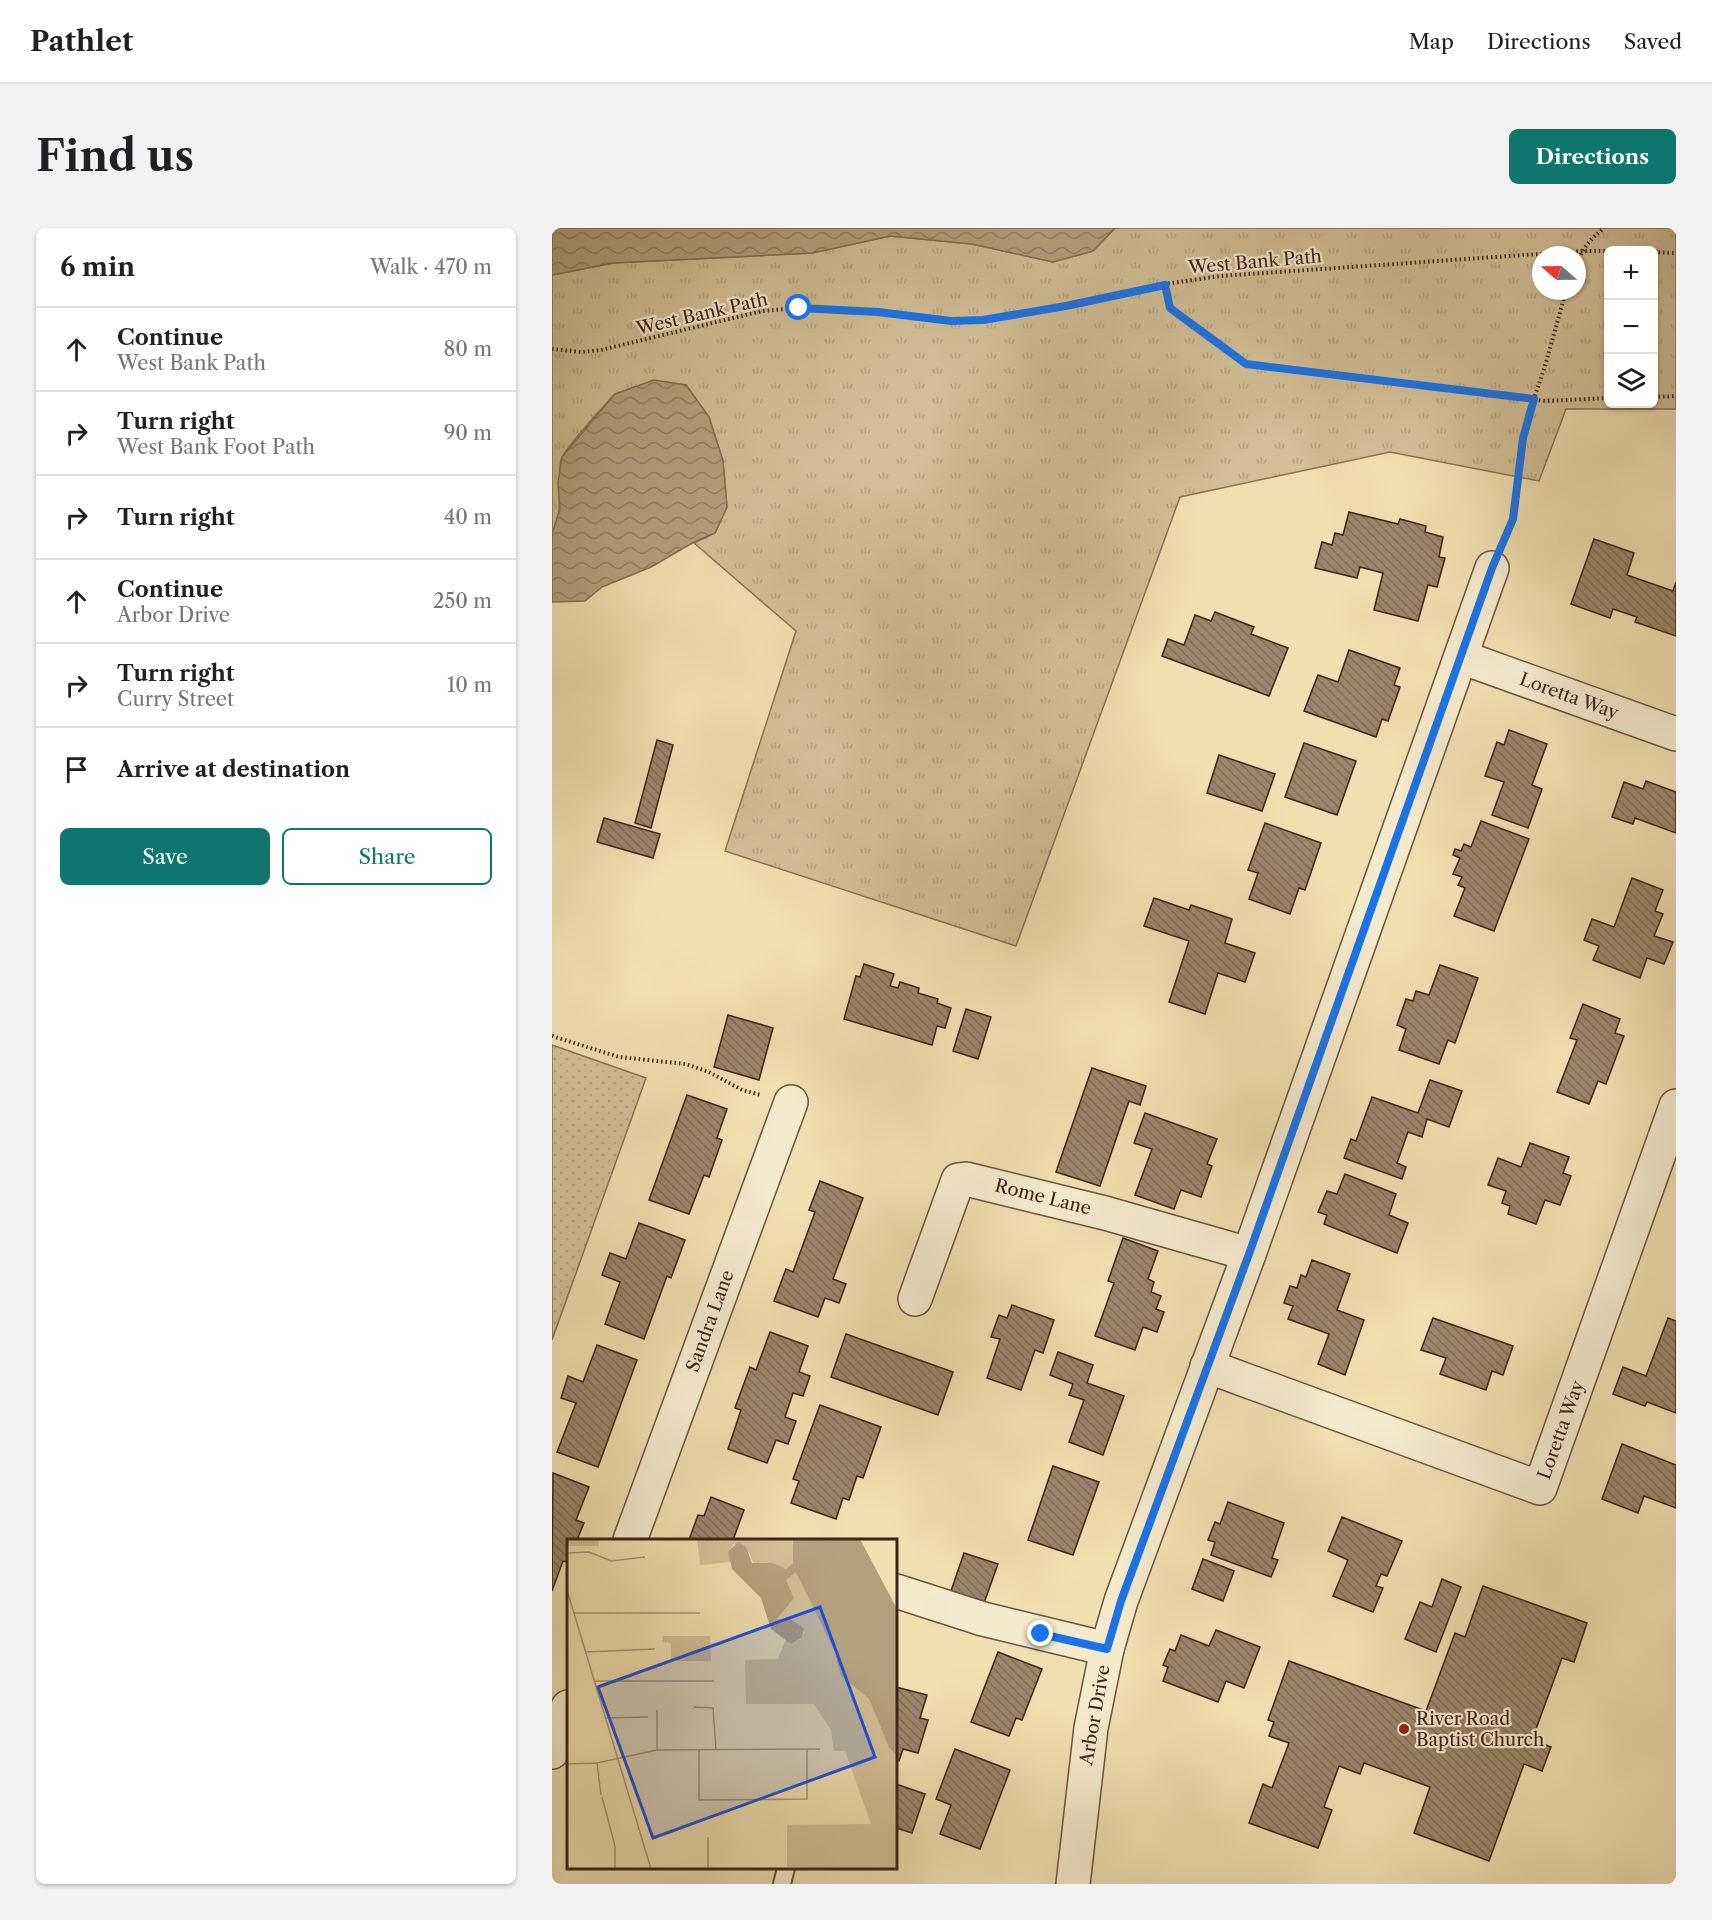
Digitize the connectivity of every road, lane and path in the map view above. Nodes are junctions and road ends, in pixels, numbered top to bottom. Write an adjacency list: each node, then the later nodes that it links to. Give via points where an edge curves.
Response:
1 (1604, 228): 2 (path)
2 (1585, 246)
3 (1586, 251): 4 (path, West Bank Path)
4 (1604, 251)
5 (1658, 252): 6 (path)
6 (1676, 253)
7 (1532, 254): 8 (path, West Bank Path, via 1221,276)
8 (1165, 285): 10 (path, West Bank Path, via 983,320 951,321 799,308 731,318 601,350); 14 (path, via 1170,308 1246,364)
9 (1563, 300): 14 (path)
10 (552, 349)
11 (1676, 396): 12 (path)
12 (1658, 397)
13 (1604, 398): 14 (path)
14 (1534, 399): 15 (path, via 1523,438 1513,519)
15 (1492, 568): 16 (street, Arbor Drive)
16 (1461, 657): 17 (street, Loretta Way); 21 (street, Arbor Drive)
17 (1676, 734)
18 (552, 1036): 19 (path, via 619,1057 687,1064 742,1090)
19 (791, 1102): 24 (street, Sandra Lane)
20 (1676, 1106): 23 (street, Loretta Way, via 1540,1488)
21 (1249, 1254): 22 (street, Rome Lane, via 1105,1212 958,1180); 23 (street, Arbor Drive)
22 (915, 1299)
23 (1207, 1366): 26 (street, Arbor Drive)
24 (630, 1539)
25 (897, 1591): 26 (street, via 983,1619)
26 (1107, 1649): 31 (street, Arbor Drive, via 1091,1728)
27 (567, 1710): 28 (street)
28 (552, 1752)
29 (786, 1869): 30 (lane)
30 (782, 1884)
31 (1073, 1884)

